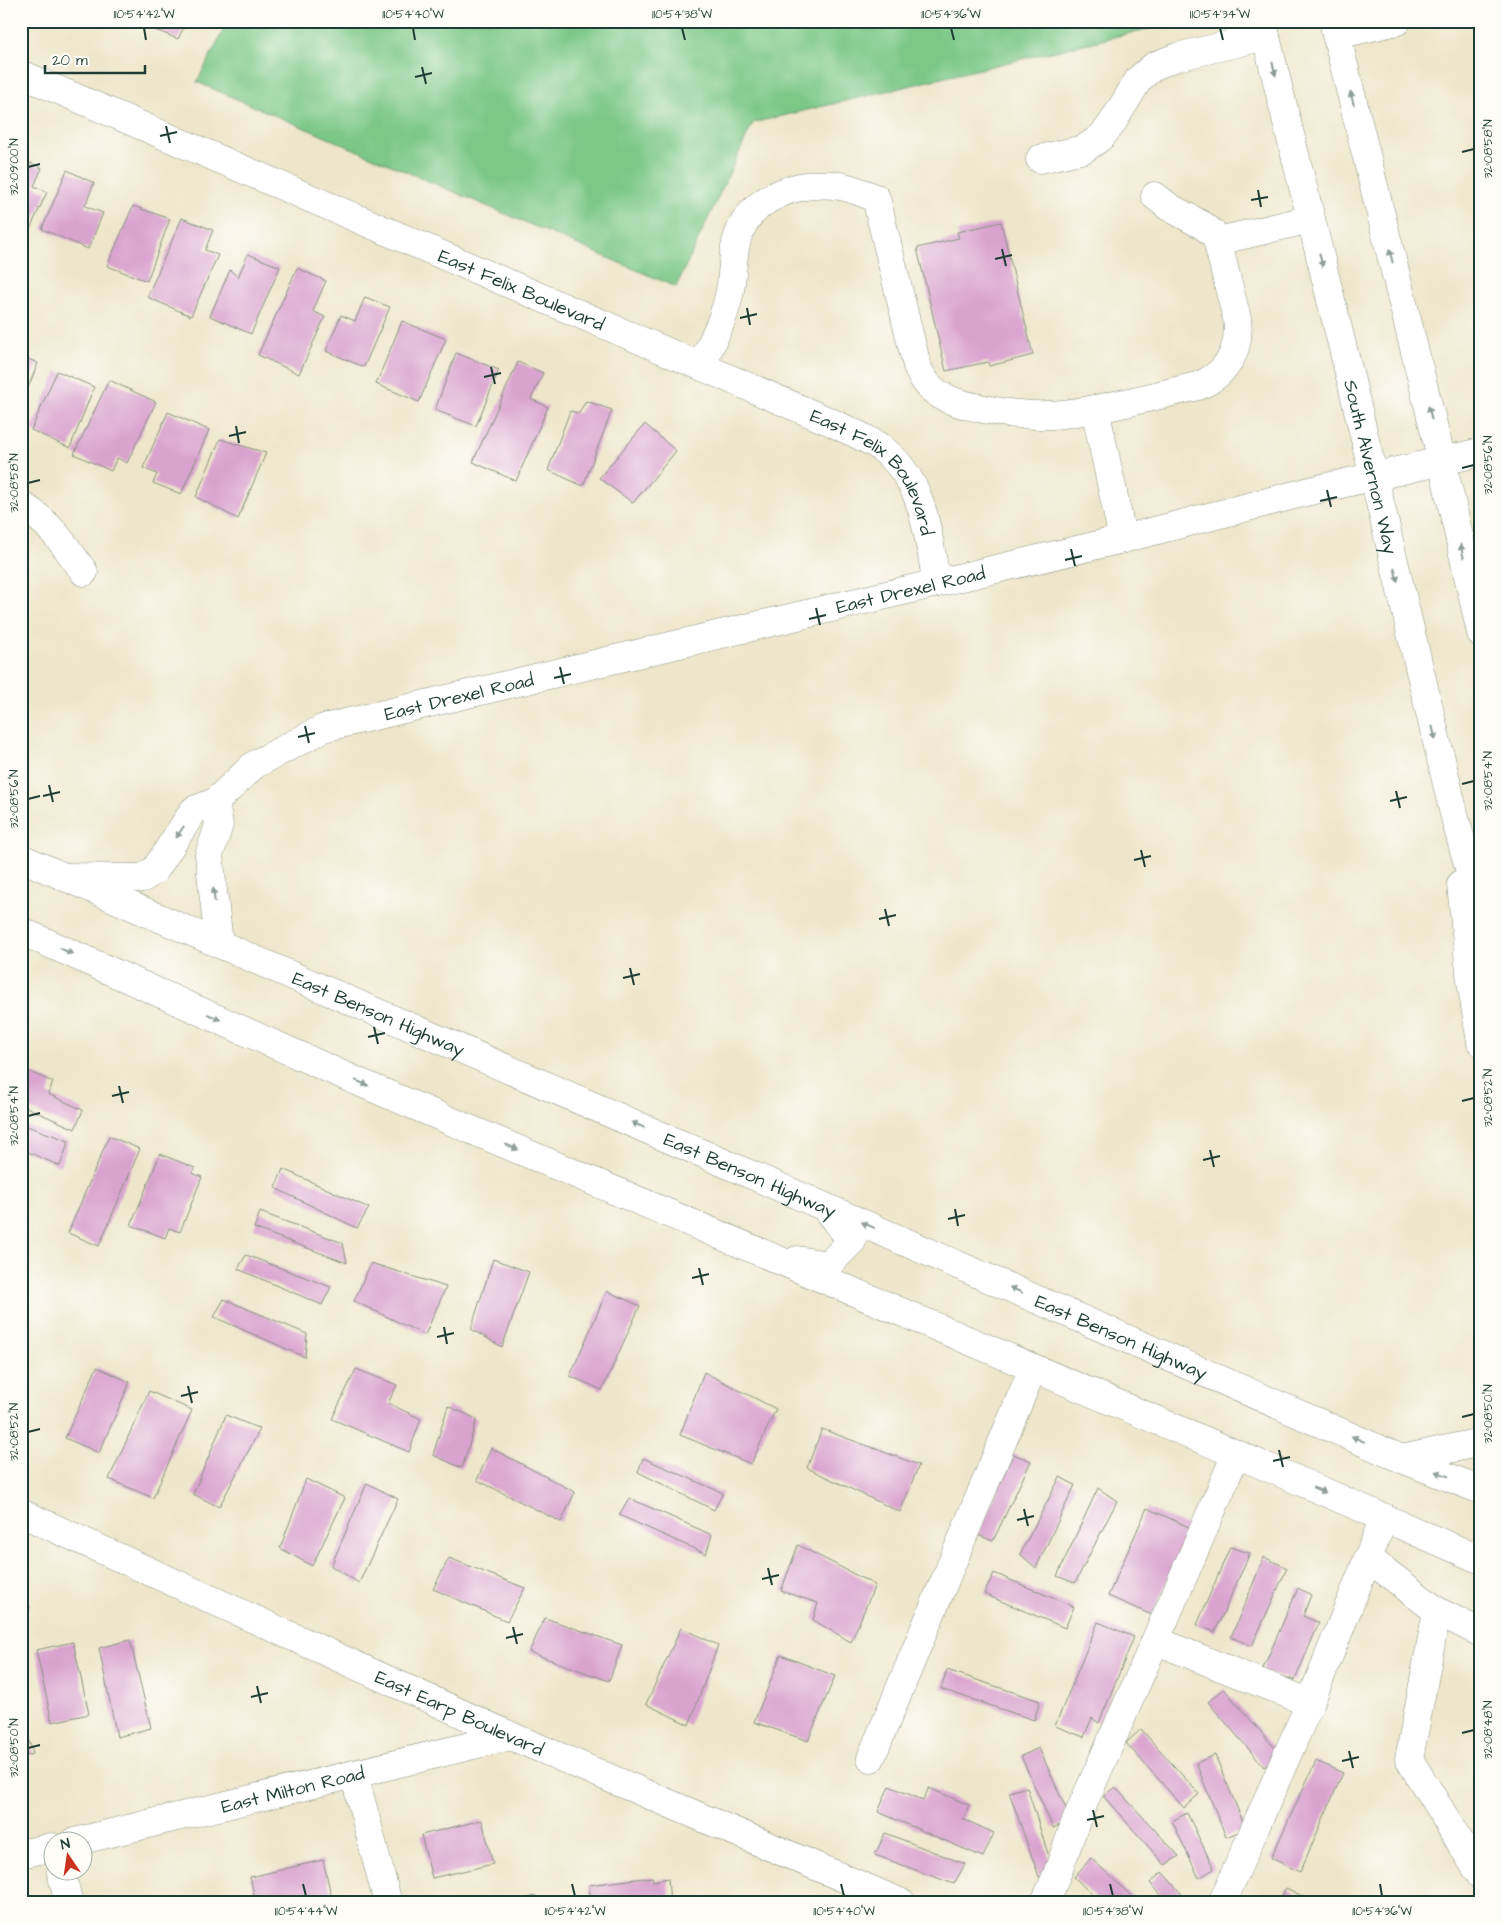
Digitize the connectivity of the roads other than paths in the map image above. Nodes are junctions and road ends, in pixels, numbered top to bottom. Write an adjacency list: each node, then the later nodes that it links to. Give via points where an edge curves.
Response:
1 (1397, 21): 3 (main road)
2 (1264, 28): 5 (main road, via 1154,66 1139,79 1100,138 1084,149); 7 (main road, South Alvernon Way, one-way to 7)
3 (1335, 28): 12 (main road, one-way to 3)
4 (21, 74): 9 (main road, East Felix Boulevard)
5 (1040, 159)
6 (1155, 196): 8 (main road, via 1209,229)
7 (1311, 219): 8 (main road); 13 (main road, South Alvernon Way, one-way to 13)
8 (1218, 241): 10 (main road, via 1238,333 1231,358 1222,371 1212,381 1198,386)
9 (701, 366): 10 (main road, via 724,313 739,232 748,216 760,204 783,193 815,185 841,186 876,198 917,366 930,389 947,399 999,412 1033,415); 17 (main road, East Felix Boulevard, via 833,423 892,457 916,493)
10 (1095, 409): 15 (main road)
11 (1481, 452): 12 (main road, East Drexel Road)
12 (1442, 461): 13 (main road, East Drexel Road); 18 (main road, one-way to 12)
13 (1373, 476): 15 (main road, East Drexel Road); 20 (main road, South Alvernon Way, one-way to 20)
14 (21, 506): 16 (main road, via 50,528)
15 (1123, 539): 17 (main road, East Drexel Road)
16 (84, 572)
17 (937, 583): 19 (main road, East Drexel Road, via 324,728 254,765)
18 (1481, 632)
19 (215, 802): 22 (main road, East Drexel Road, one-way to 22, via 194,810 155,870 143,878); 25 (main road, one-way to 19, via 209,855 218,825)
20 (1455, 818): 23 (main road, South Alvernon Way); 26 (main road, via 1471,982)
21 (21, 858): 22 (main road, East Benson Highway)
22 (65, 877): 25 (main road, East Benson Highway)
23 (1481, 911)
24 (21, 931): 28 (main road, one-way to 28, via 354,1080)
25 (219, 944): 27 (main road, East Benson Highway, one-way to 25)
26 (1481, 1042)
27 (824, 1206): 28 (main road, via 852,1241 828,1265); 32 (main road, East Benson Highway, one-way to 27)
28 (770, 1256): 29 (main road)
29 (1033, 1368): 31 (main road); 43 (main road)
30 (1481, 1442): 32 (main road)
31 (1236, 1454): 35 (main road, one-way to 35); 40 (main road)
32 (1402, 1459): 33 (main road, East Benson Highway, one-way to 32)
33 (1481, 1490)
34 (21, 1514): 42 (main road, East Earp Boulevard)
35 (1384, 1518): 36 (main road); 37 (main road)
36 (1368, 1558): 38 (main road); 41 (main road)
37 (1481, 1560)
38 (1437, 1611): 39 (main road); 48 (main road, via 1409,1759)
39 (1481, 1633)
40 (1157, 1641): 41 (main road); 53 (main road, via 1081,1807 1057,1877)
41 (1310, 1703): 54 (main road)
42 (511, 1736): 44 (main road, East Milton Road); 52 (main road, East Earp Boulevard)
43 (871, 1758)
44 (354, 1774): 45 (main road, East Milton Road); 51 (main road)
45 (92, 1838)
46 (42, 1849): 47 (main road)
47 (21, 1854)
48 (1481, 1876)
49 (64, 1882): 50 (main road)
50 (69, 1903)
51 (388, 1903)
52 (902, 1903)
53 (1044, 1903)
54 (1222, 1903)

